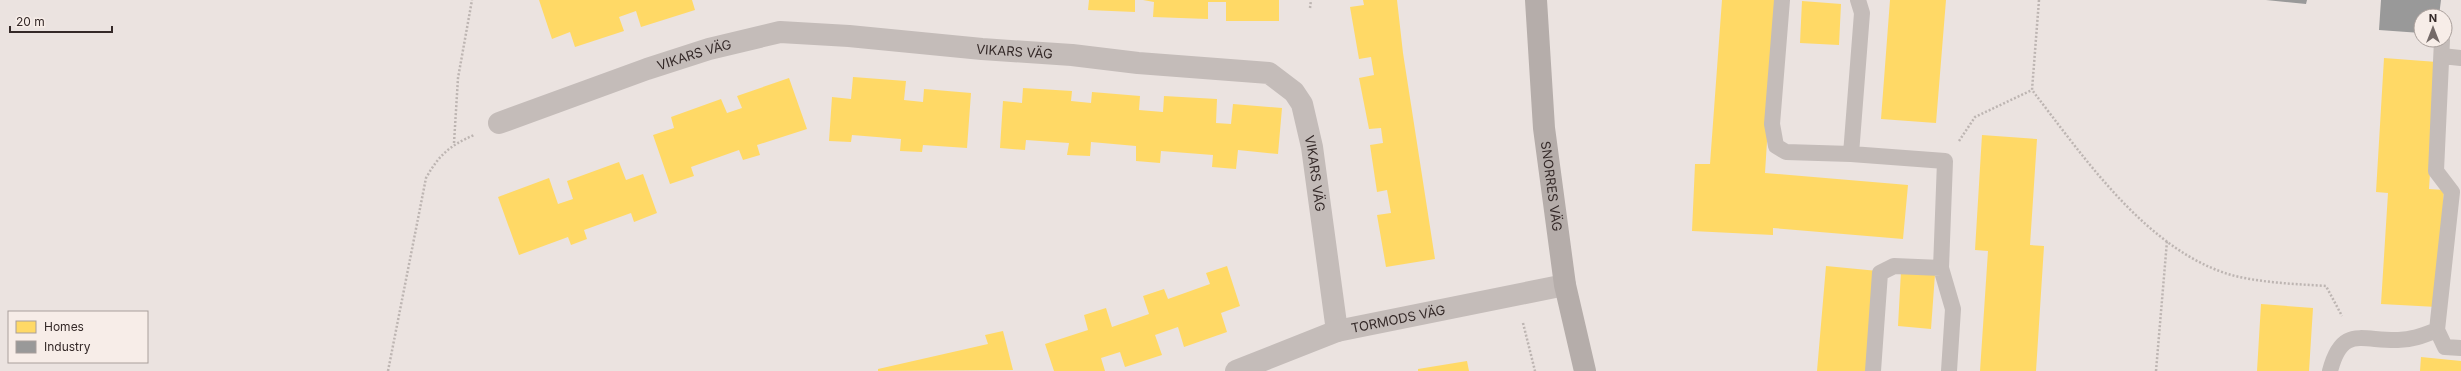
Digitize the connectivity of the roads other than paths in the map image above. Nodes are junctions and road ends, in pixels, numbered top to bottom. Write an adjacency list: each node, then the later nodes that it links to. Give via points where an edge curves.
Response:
1 (1536, 0): 9 (street, SNORRES VÄG, via 1544,128)
2 (1782, 0): 7 (lane, via 1772,124 1776,146 1786,152)
3 (1858, 0): 7 (lane, via 1862,13)
4 (2442, 48): 5 (lane); 10 (lane, via 2436,171 2452,192)
5 (2461, 58)
6 (499, 123): 11 (street, VIKARS VÄG, via 647,69 709,49 780,32 1269,73 1294,92 1302,104 1312,147)
7 (1851, 154): 8 (lane, via 1945,161)
8 (1941, 268): 15 (lane, via 1894,266 1880,273); 16 (lane, via 1953,309)
9 (1565, 286): 11 (street, TORMODS VÄG); 14 (street, SNORRES VÄG)
10 (2437, 330): 12 (lane, via 2445,347); 17 (lane, via 2415,338 2354,338 2342,343)
11 (1337, 331): 13 (street, TORMODS VÄG)
12 (2461, 348)
13 (1236, 371)
14 (1585, 371)
15 (1873, 371)
16 (1949, 371)
17 (2330, 371)

